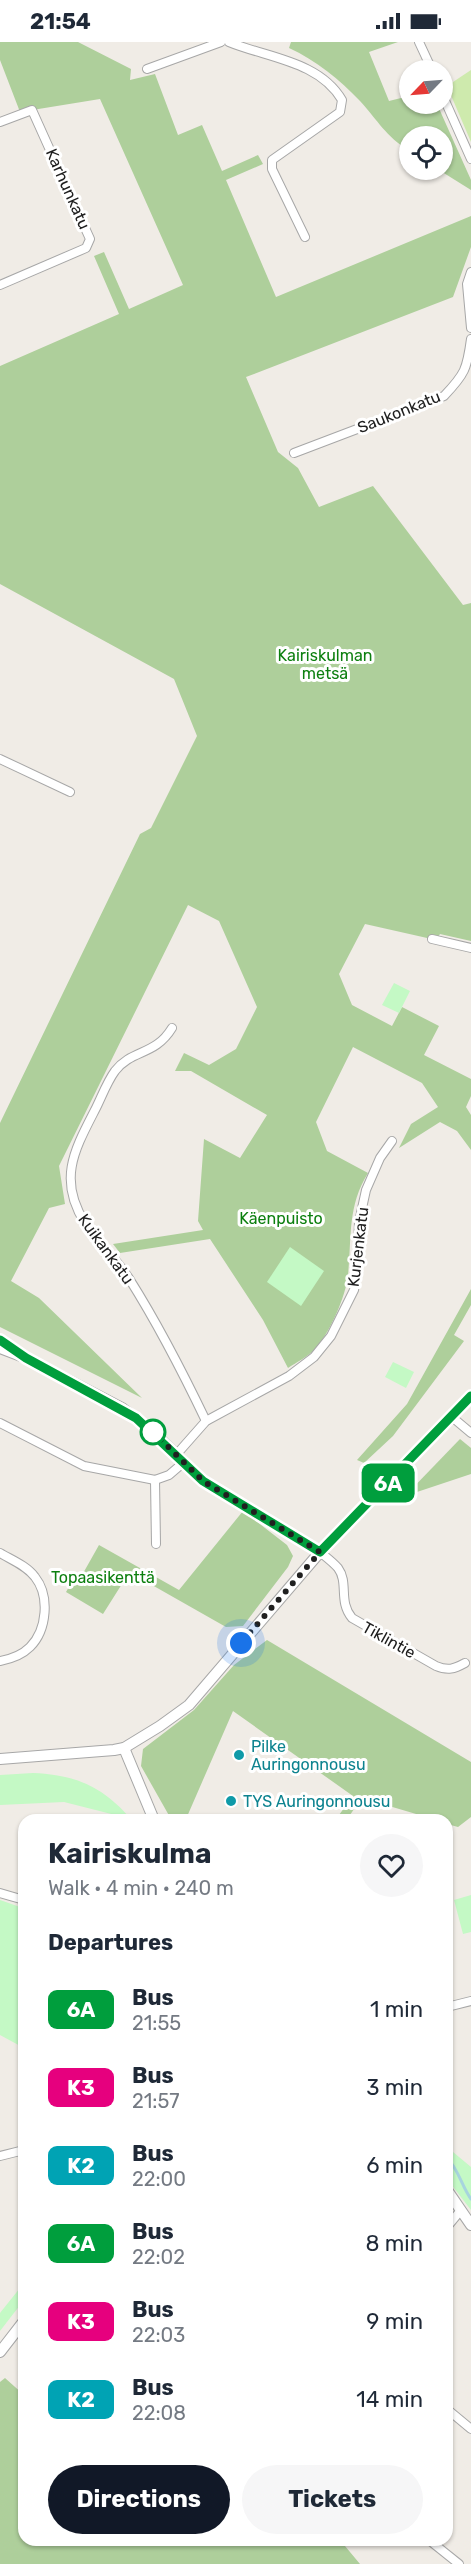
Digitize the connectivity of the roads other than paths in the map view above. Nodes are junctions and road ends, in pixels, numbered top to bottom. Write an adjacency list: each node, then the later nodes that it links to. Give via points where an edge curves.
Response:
1 (221, 42): 5 (street)
2 (229, 42): 9 (street, via 316,74 334,87 342,100 340,112 272,160 272,169)
3 (419, 42): 4 (street)
4 (427, 60)
5 (147, 69)
6 (451, 114): 8 (street)
7 (0, 123): 11 (street, Karhunkatu, via 32,110 90,239 86,248)
8 (471, 159)
9 (305, 237)
10 (471, 272): 12 (street, via 467,284)
11 (0, 285)
12 (471, 328)
13 (471, 339): 14 (street, Saukonkatu, via 468,364 444,396)
14 (294, 453)
15 (0, 759): 16 (street)
16 (70, 792)
17 (432, 939): 18 (street)
18 (471, 948)
19 (172, 1028): 26 (street, Kuikankatu, via 165,1040 115,1072 69,1169 73,1200 85,1224 127,1276 159,1327)
20 (392, 1141): 26 (street, Kurjenkatu, via 366,1190 359,1222 354,1290 331,1336 314,1357 289,1376)
21 (0, 1340): 23 (street)
22 (0, 1348): 23 (street)
23 (26, 1358): 29 (street, via 122,1408)
24 (471, 1396): 25 (street)
25 (452, 1417): 28 (street); 32 (street)
26 (206, 1421): 29 (street, Kurjenkatu)
27 (0, 1423): 30 (street, via 78,1464)
28 (471, 1433)
29 (180, 1459): 30 (street, Kurjenkatu, via 169,1475); 32 (street, via 203,1481)
30 (154, 1479): 31 (street)
31 (156, 1544)
32 (320, 1552): 35 (street, Tiklintie, via 341,1574 343,1601 352,1618 446,1670); 36 (street, via 189,1705)
33 (0, 1553): 34 (street, via 27,1568 37,1579 45,1608 30,1647)
34 (0, 1661)
35 (465, 1663)
36 (124, 1748): 37 (street); 38 (street)
37 (0, 1759)
38 (152, 1814)
39 (0, 1893): 40 (street)
40 (18, 1898)
41 (471, 2001): 42 (street)
42 (453, 2006)
43 (18, 2152): 44 (street)
44 (0, 2156)
45 (453, 2199): 46 (street)
46 (461, 2210): 47 (street); 48 (street)
47 (453, 2220)
48 (471, 2225)
49 (18, 2329): 50 (street)
50 (0, 2352)
51 (453, 2414): 52 (street)
52 (471, 2429)
53 (436, 2546): 54 (street)
54 (459, 2564)

